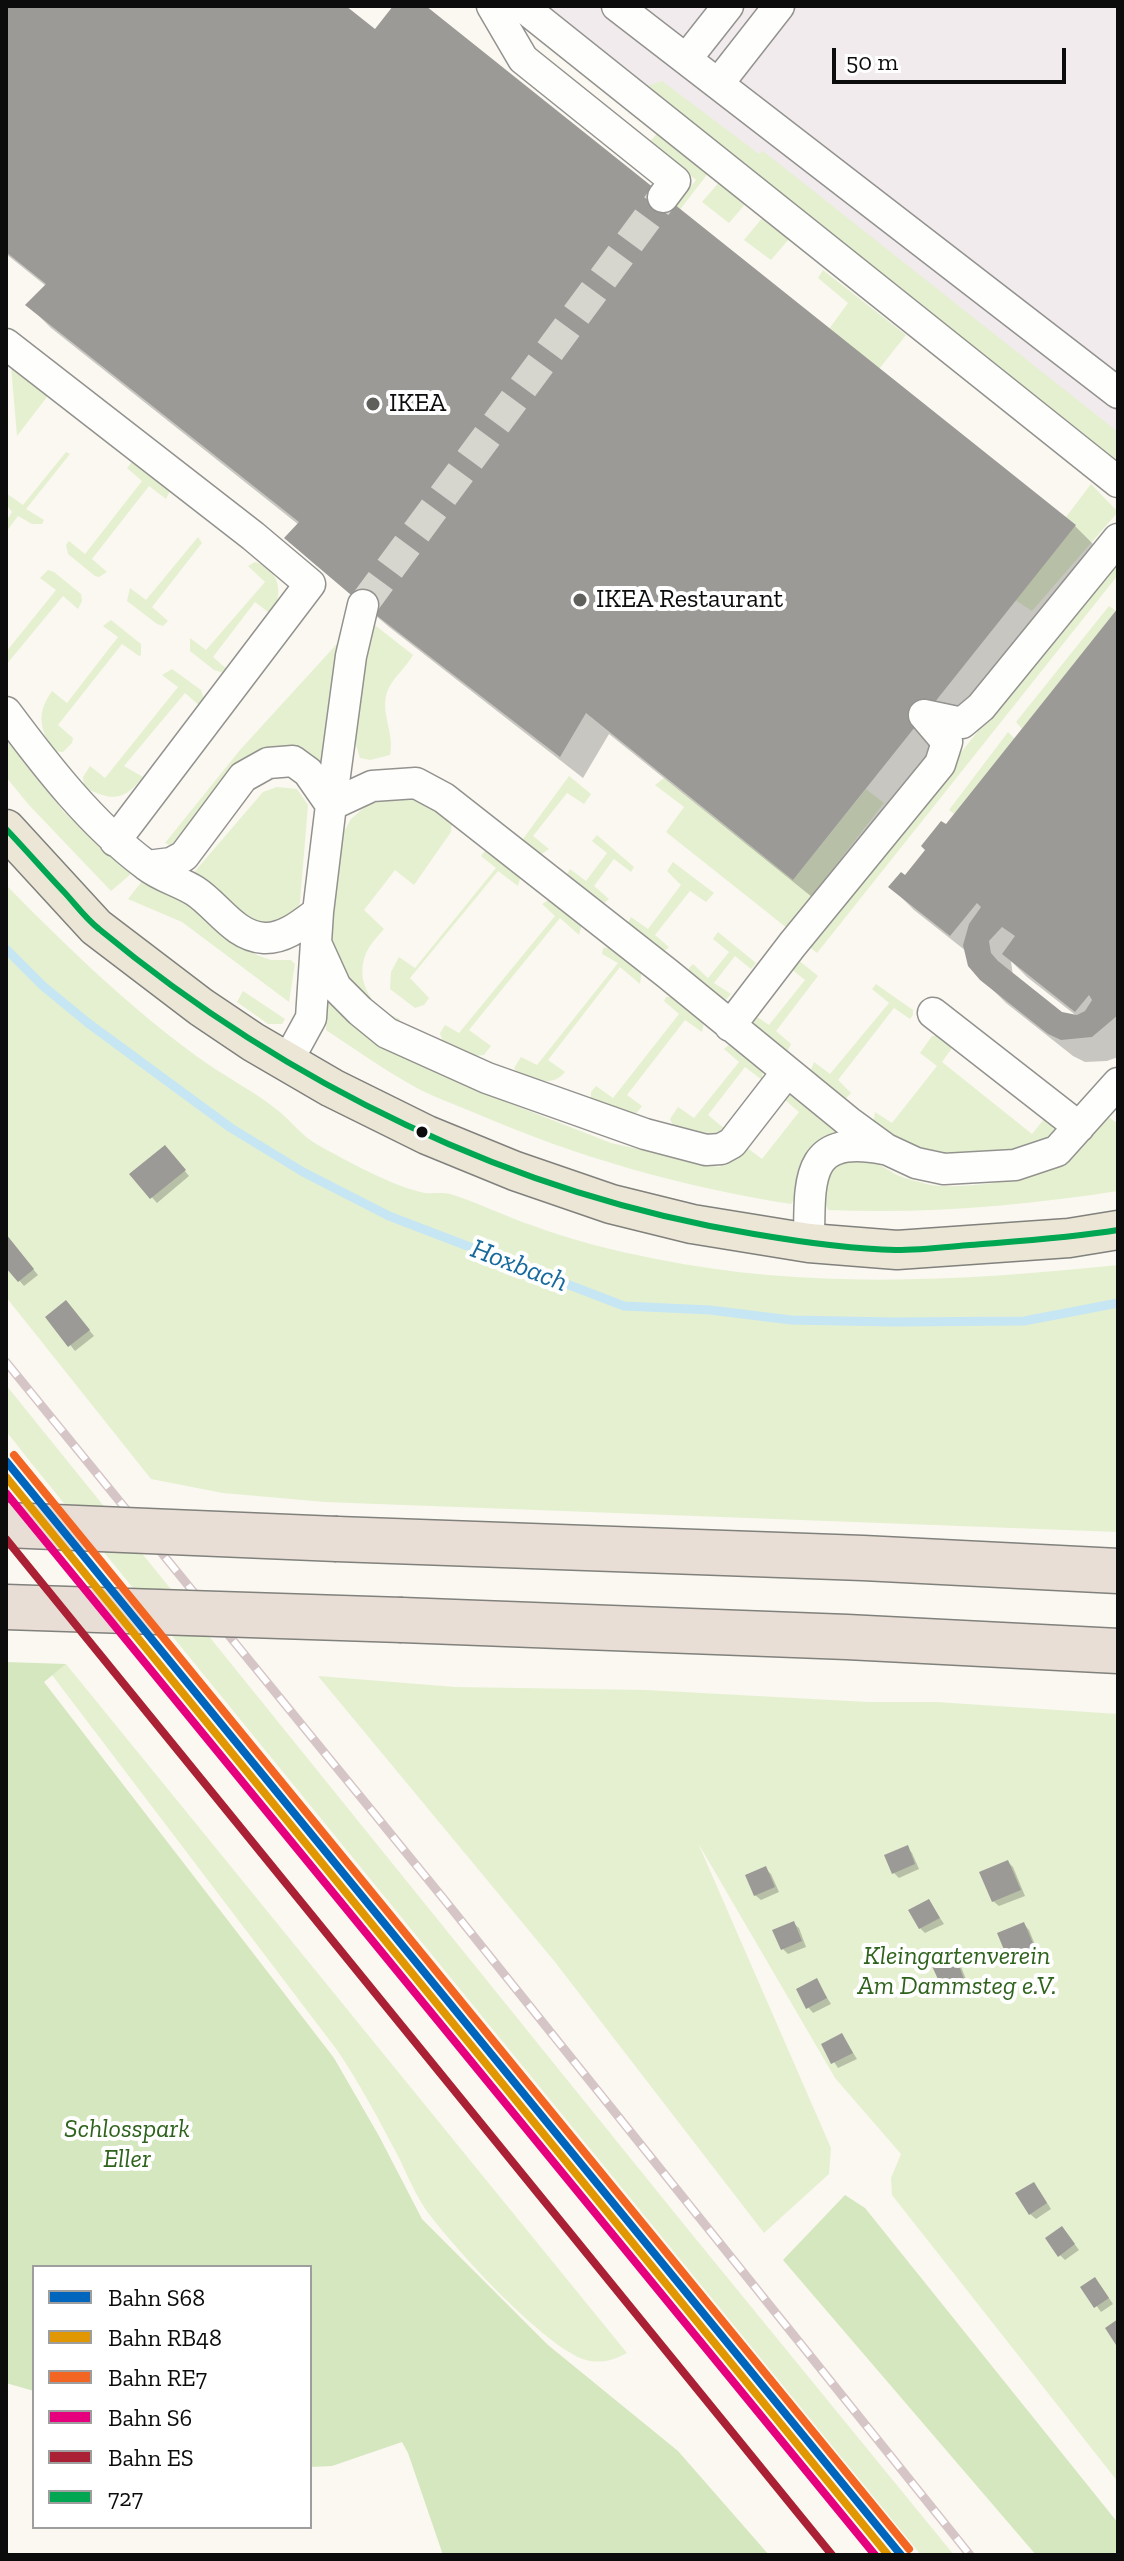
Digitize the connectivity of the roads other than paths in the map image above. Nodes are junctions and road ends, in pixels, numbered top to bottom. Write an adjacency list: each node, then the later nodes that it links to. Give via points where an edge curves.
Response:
1 (492, 6): 8 (lane, via 523,59 675,181)
2 (522, 6): 11 (lane)
3 (617, 6): 6 (lane)
4 (728, 6): 6 (lane)
5 (779, 6): 7 (lane)
6 (687, 58): 7 (lane)
7 (718, 84): 10 (lane)
8 (663, 197)
9 (6, 344): 17 (lane, via 310,584)
10 (1117, 392)
11 (1118, 482)
12 (1118, 539): 22 (lane, via 981,707 962,723 924,715 947,742 940,764)
13 (363, 605): 15 (lane)
14 (6, 712): 17 (lane)
15 (331, 805): 18 (lane, via 308,772 293,761 268,763 243,777 184,856); 19 (lane); 22 (lane, via 372,786 416,783 430,790)
16 (6, 829): 23 (main road, via 96,927 201,1007)
17 (115, 841): 18 (lane)
18 (147, 866): 19 (lane, via 194,890 242,931 265,938 290,932)
19 (318, 912): 20 (lane)
20 (316, 943): 23 (lane, via 311,1018); 24 (lane, via 336,987 387,1033 487,1078 645,1134 721,1149 732,1143)
21 (933, 1013): 26 (lane)
22 (730, 1026): 24 (lane)
23 (287, 1062): 29 (main road, via 427,1135 515,1171 611,1204 692,1224)
24 (787, 1072): 27 (lane)
25 (1118, 1083): 26 (lane)
26 (1079, 1127): 27 (lane, via 1057,1151 1015,1165 944,1169)
27 (886, 1149): 29 (lane, via 841,1145 825,1155 814,1170)
28 (1118, 1230): 29 (main road, via 897,1250)
29 (809, 1243)
30 (6, 1525): 31 (highway, bridge)
31 (1118, 1571)
32 (6, 1607): 33 (highway, bridge)
33 (1118, 1651)

